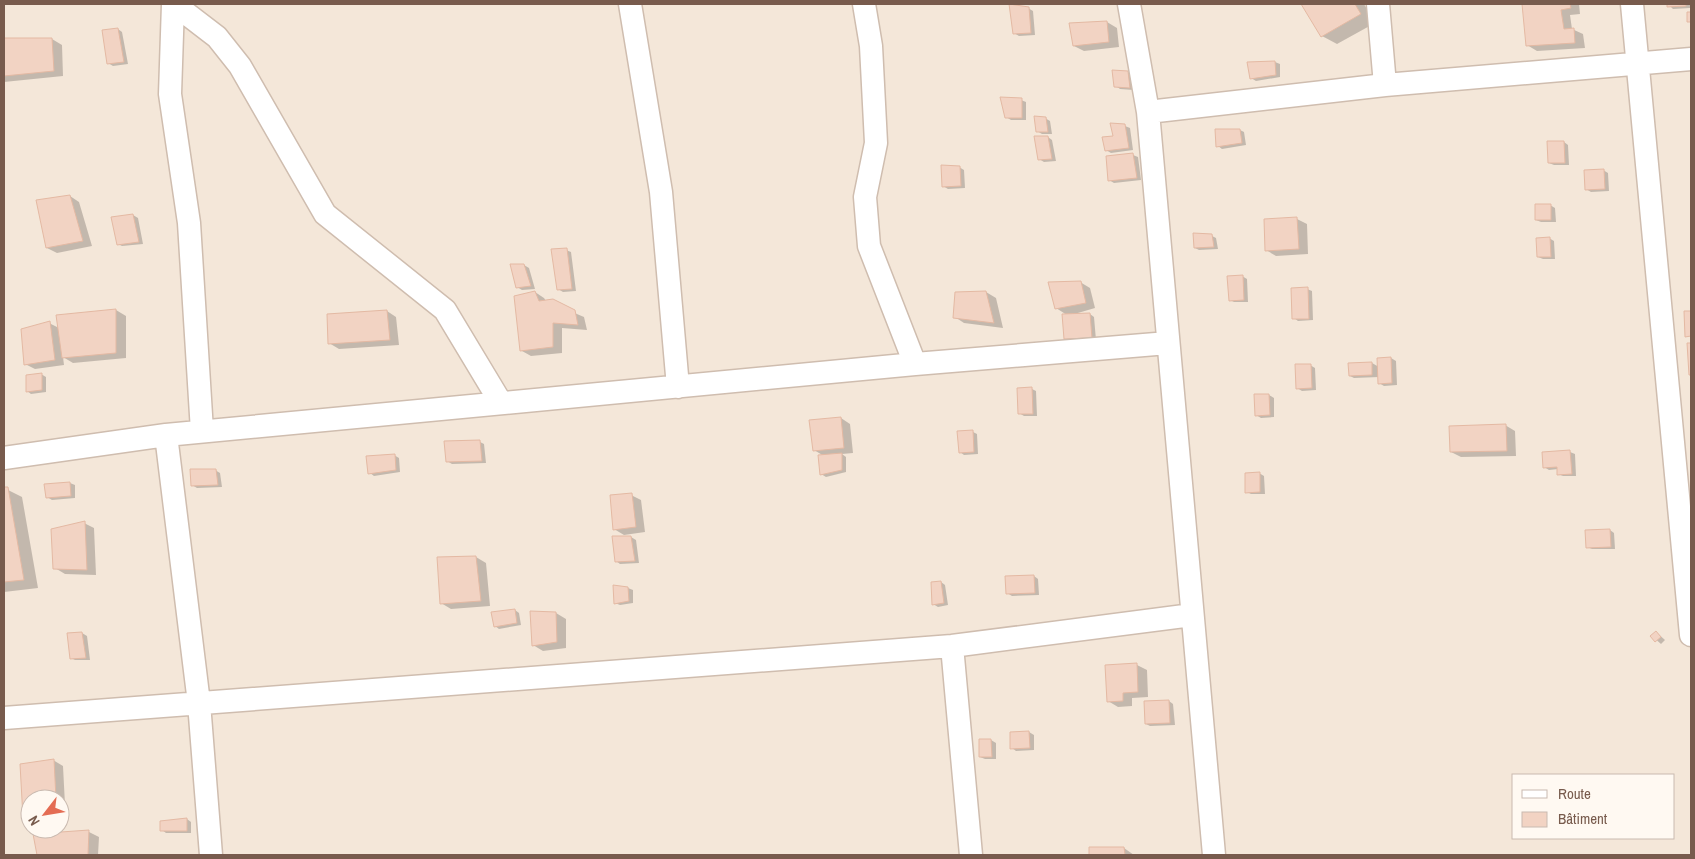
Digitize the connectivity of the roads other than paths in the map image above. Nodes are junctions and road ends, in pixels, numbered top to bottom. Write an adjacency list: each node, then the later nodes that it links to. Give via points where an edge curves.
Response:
1 (174, 4): 14 (street, via 217,37 240,66 325,214 445,310); 15 (street, via 170,94 189,223)
2 (630, 4): 13 (street, via 661,192)
3 (864, 4): 12 (street, via 871,46 876,143 865,197 869,246)
4 (1129, 4): 10 (street)
5 (1378, 4): 9 (street)
6 (1632, 4): 8 (street)
7 (1691, 59): 8 (street)
8 (1636, 64): 9 (street); 18 (street)
9 (1385, 85): 10 (street)
10 (1148, 112): 11 (street)
11 (1168, 344): 12 (street); 19 (street)
12 (915, 364): 13 (street)
13 (678, 387): 14 (street)
14 (501, 403): 15 (street)
15 (202, 432): 16 (street)
16 (166, 435): 17 (street); 22 (street)
17 (4, 458)
18 (1689, 581): 20 (street)
19 (1192, 615): 21 (street); 26 (street)
20 (1691, 635)
21 (952, 646): 22 (street); 25 (street)
22 (199, 704): 23 (street); 24 (street)
23 (4, 718)
24 (211, 855)
25 (971, 855)
26 (1214, 855)

